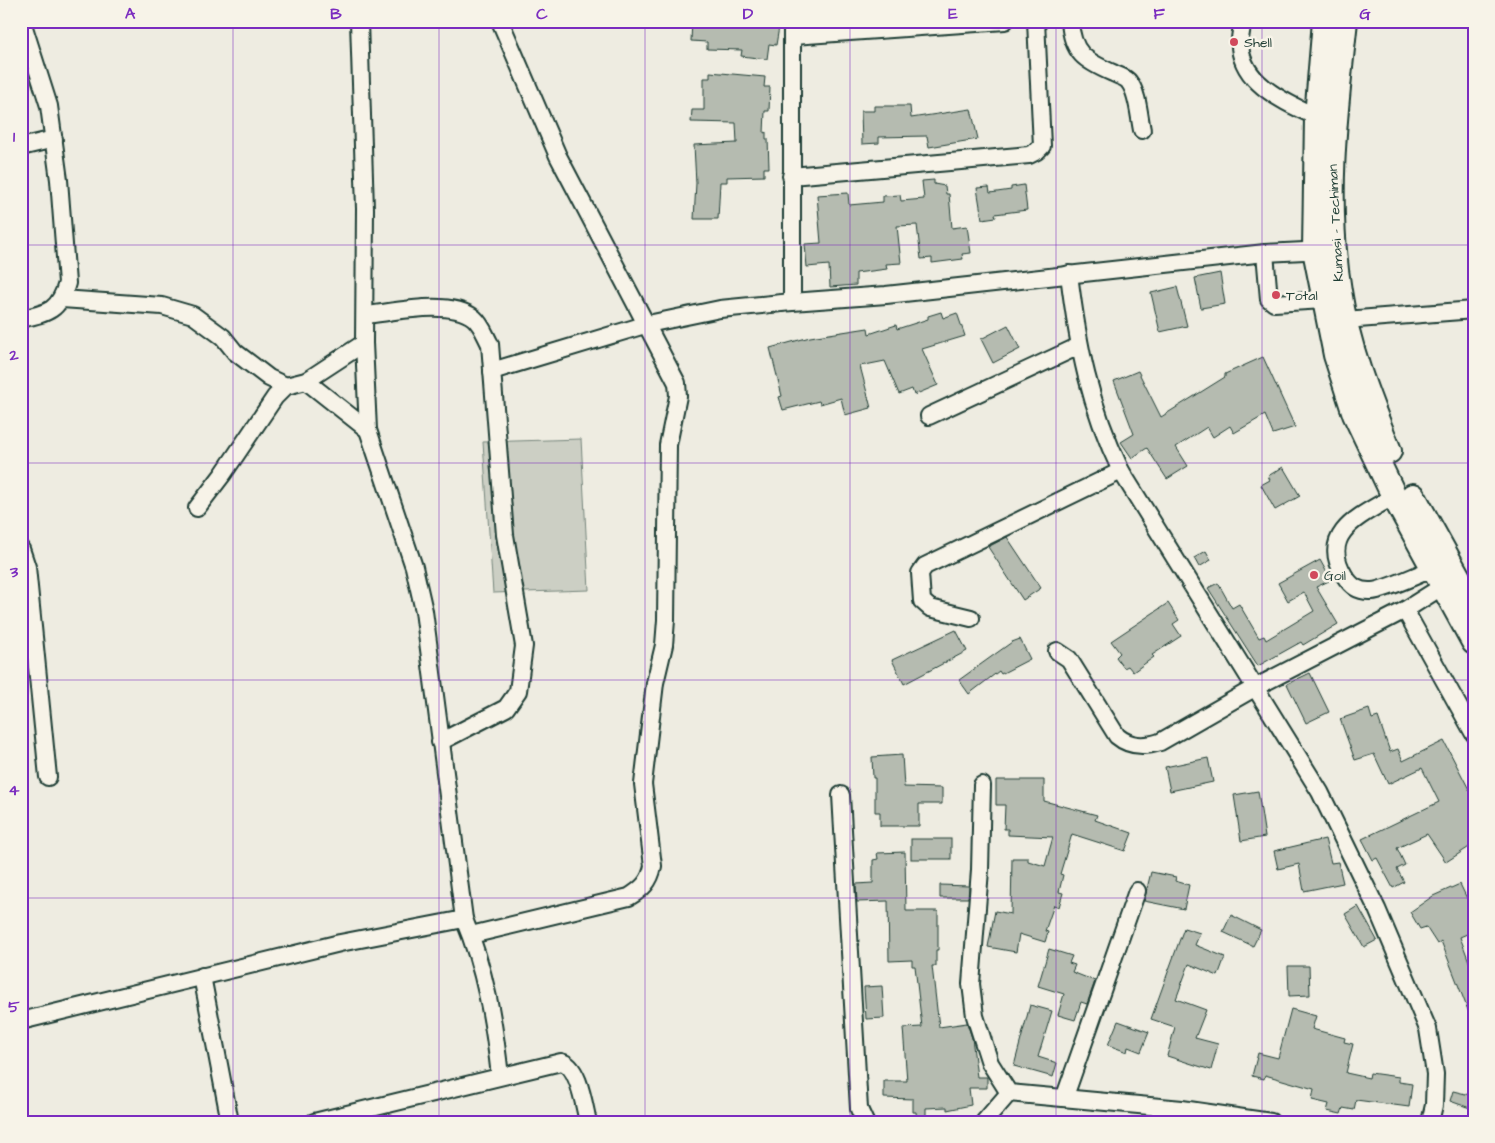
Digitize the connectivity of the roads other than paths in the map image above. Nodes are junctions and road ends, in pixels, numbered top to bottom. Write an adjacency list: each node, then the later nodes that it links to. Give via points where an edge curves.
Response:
1 (22, 21): 13 (street, via 49,106)
2 (359, 21): 23 (street)
3 (500, 21): 26 (street, via 558,156)
4 (1005, 21): 10 (street)
5 (1036, 21): 15 (street, via 1042,146 1037,151 1019,156)
6 (1070, 21): 12 (street, via 1076,49 1092,64 1128,80 1133,87)
7 (1244, 21): 11 (street, via 1238,38 1243,64 1265,91)
8 (1325, 21): 11 (highway)
9 (1345, 21): 16 (highway, Kumasi - Techiman)
10 (793, 28): 15 (street)
11 (1316, 116): 16 (highway)
12 (1142, 130)
13 (54, 139): 14 (street); 19 (street, via 67,283)
14 (21, 146)
15 (791, 176): 21 (street)
16 (1325, 250): 17 (street); 20 (highway); 25 (highway, Kumasi - Techiman)
17 (1265, 253): 18 (street); 20 (street, via 1269,299 1274,303)
18 (1069, 274): 21 (street); 28 (street)
19 (62, 299): 24 (street, via 42,314); 31 (street, via 162,306 193,315 269,378)
20 (1324, 300): 35 (highway, via 1336,354 1355,414)
21 (792, 302): 26 (street, via 720,310)
22 (1474, 310): 25 (street)
23 (366, 315): 27 (street); 29 (street, via 442,308 464,312 482,327 490,344)
24 (21, 319)
25 (1345, 320): 38 (highway, Kumasi - Techiman, via 1356,362 1390,453)
26 (648, 324): 29 (street); 52 (street, via 678,383 668,445 664,645 654,683 643,784 653,866 651,876 648,883 629,897)
27 (364, 343): 30 (street); 33 (street)
28 (1079, 346): 32 (street); 34 (street, via 1104,435)
29 (492, 371): 46 (street, via 505,535 524,646 518,691 506,708)
30 (306, 381): 31 (street); 33 (street)
31 (286, 386): 36 (street)
32 (929, 416)
33 (368, 430): 46 (street, via 414,567 424,611)
34 (1121, 472): 41 (street, via 925,566 920,574 922,601 930,608); 44 (street)
35 (1394, 496): 38 (highway); 38 (street, via 1341,534 1334,549 1339,567 1350,585 1373,591)
36 (197, 508)
37 (21, 549): 47 (street, via 27,567)
38 (1453, 579): 39 (highway, Kumasi - Techiman); 40 (street); 42 (highway)
39 (1474, 606)
40 (1406, 610): 44 (street); 45 (street)
41 (971, 618)
42 (1474, 642)
43 (1057, 651): 44 (street, via 1069,659 1117,736 1125,743 1146,746 1160,742)
44 (1256, 687): 64 (street, via 1320,792 1377,909 1428,1029 1435,1074)
45 (1474, 734)
46 (440, 742): 51 (street)
47 (48, 777)
48 (982, 785): 56 (street, via 980,870 971,984 975,1016 990,1063)
49 (841, 796): 61 (street, via 859,1109)
50 (1137, 891): 57 (street)
51 (464, 919): 52 (street); 53 (street, via 340,943)
52 (471, 935): 55 (street, via 493,1013)
53 (202, 976): 54 (street); 58 (street)
54 (21, 1021)
55 (500, 1076): 59 (street); 60 (street, via 551,1063 566,1063 575,1075)
56 (1009, 1093): 57 (street); 62 (street)
57 (1065, 1096): 63 (street)
58 (230, 1122)
59 (314, 1122)
60 (588, 1122)
61 (865, 1122)
62 (984, 1122)
63 (1271, 1122)
64 (1430, 1122)

